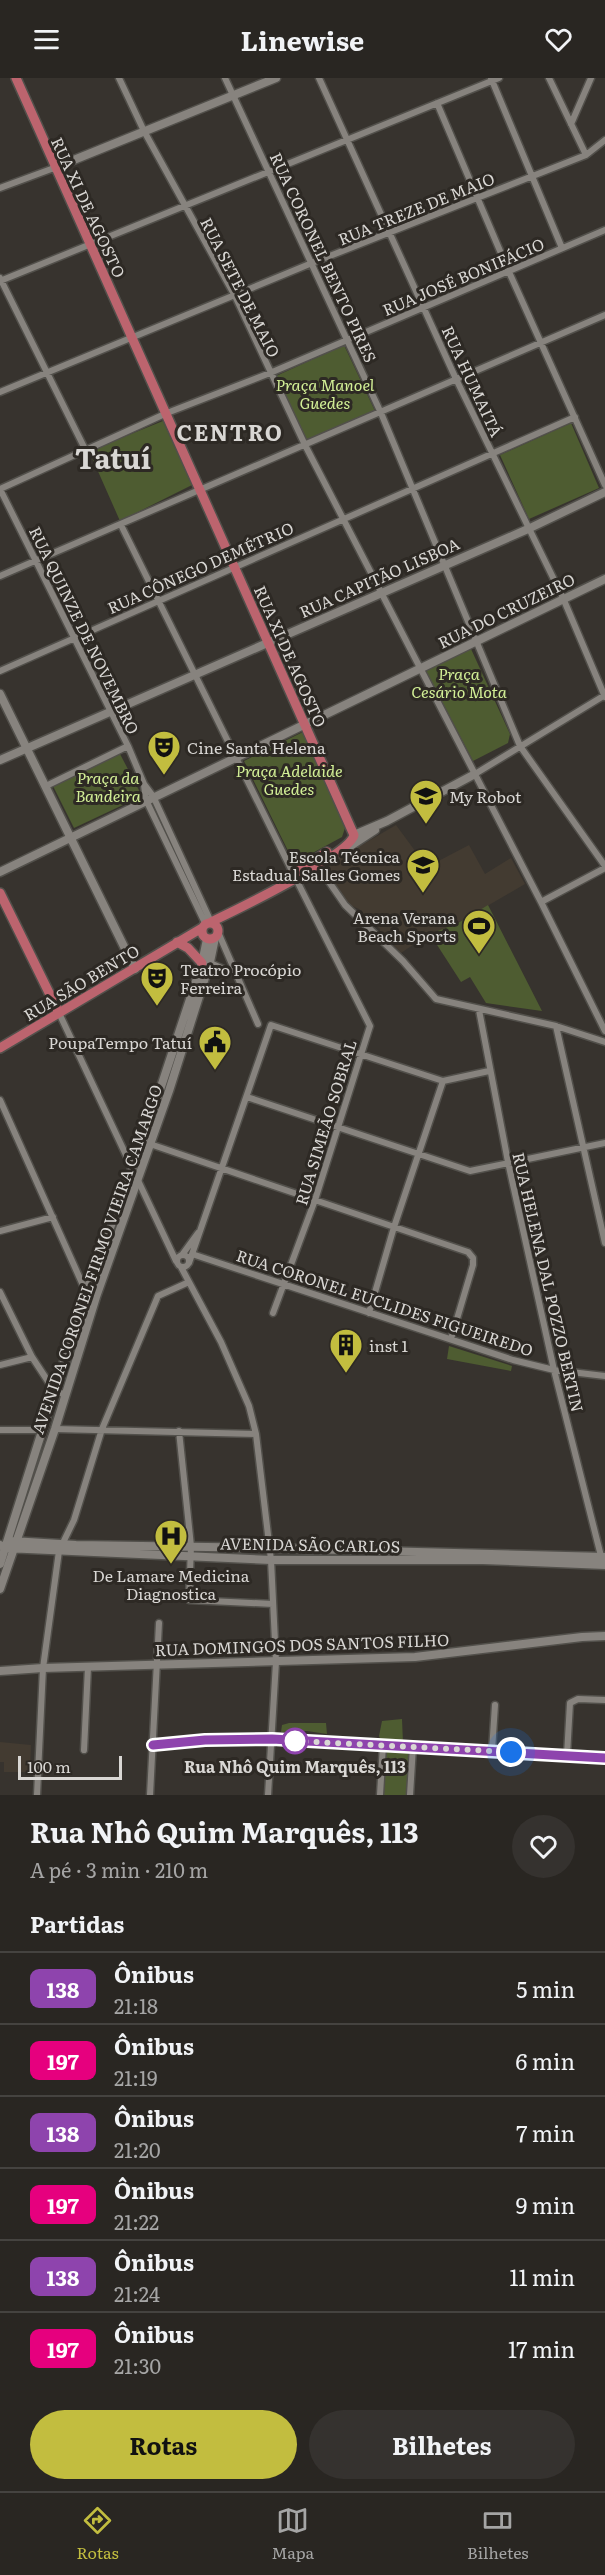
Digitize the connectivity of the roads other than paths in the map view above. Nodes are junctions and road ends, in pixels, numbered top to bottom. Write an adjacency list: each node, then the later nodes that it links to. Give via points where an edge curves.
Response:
1 (16, 78): 16 (main road, RUA XI DE AGOSTO)
2 (119, 78): 12 (street, RUA SETE DE MAIO)
3 (225, 78): 9 (street, RUA CORONEL BENTO PIRES)
4 (276, 78): 9 (main road)
5 (319, 78): 13 (street, RUA HUMAITÁ)
6 (549, 78): 11 (street)
7 (591, 78): 11 (street)
8 (494, 79): 10 (street); 18 (street)
9 (233, 95): 12 (main road); 17 (street, RUA CORONEL BENTO PIRES)
10 (437, 103): 13 (street); 20 (street)
11 (571, 124): 15 (street)
12 (144, 131): 16 (main road); 21 (street, RUA SETE DE MAIO)
13 (346, 138): 17 (street); 23 (street, RUA HUMAITÁ)
14 (605, 140): 15 (street, RUA TREZE DE MAIO)
15 (586, 155): 18 (street, RUA TREZE DE MAIO)
16 (54, 168): 19 (street); 24 (main road, RUA XI DE AGOSTO)
17 (270, 171): 21 (street); 26 (street, RUA CORONEL BENTO PIRES)
18 (531, 177): 20 (street, RUA TREZE DE MAIO); 25 (street)
19 (0, 188)
20 (477, 197): 23 (street, RUA TREZE DE MAIO); 27 (street)
21 (184, 206): 24 (street); 29 (street, RUA SETE DE MAIO)
22 (605, 230): 25 (street, RUA JOSÉ BONIFÁCIO)
23 (389, 234): 26 (street, RUA TREZE DE MAIO); 30 (street, RUA HUMAITÁ)
24 (89, 244): 28 (street); 32 (main road, RUA XI DE AGOSTO)
25 (562, 248): 27 (street, RUA JOSÉ BONIFÁCIO)
26 (312, 263): 29 (street, RUA TREZE DE MAIO); 33 (street, RUA CORONEL BENTO PIRES)
27 (509, 272): 30 (street, RUA JOSÉ BONIFÁCIO); 34 (street)
28 (0, 280): 35 (street)
29 (235, 296): 32 (street, RUA TREZE DE MAIO); 36 (street, RUA SETE DE MAIO)
30 (423, 307): 33 (street, RUA JOSÉ BONIFÁCIO); 37 (street, RUA HUMAITÁ)
31 (605, 315): 34 (street)
32 (133, 337): 35 (street, RUA TREZE DE MAIO); 39 (main road, RUA XI DE AGOSTO)
33 (347, 340): 36 (street, RUA JOSÉ BONIFÁCIO); 40 (street, RUA CORONEL BENTO PIRES)
34 (540, 342): 37 (street); 41 (street)
35 (48, 372): 38 (street, RUA TREZE DE MAIO); 43 (street)
36 (270, 373): 39 (street, RUA JOSÉ BONIFÁCIO); 42 (street, RUA SETE DE MAIO)
37 (456, 379): 40 (street); 44 (street, RUA HUMAITÁ)
38 (0, 392)
39 (167, 413): 43 (street, RUA JOSÉ BONIFÁCIO); 46 (main road, RUA XI DE AGOSTO)
40 (381, 413): 42 (street); 48 (street, RUA CORONEL BENTO PIRES)
41 (575, 417): 44 (street, RUA CÔNEGO DEMÉTRIO); 45 (street)
42 (305, 445): 46 (street); 50 (street, RUA SETE DE MAIO)
43 (85, 449): 47 (street, RUA JOSÉ BONIFÁCIO)
44 (492, 453): 48 (street, RUA CÔNEGO DEMÉTRIO); 52 (street, RUA HUMAITÁ)
45 (605, 485)
46 (201, 488): 51 (street); 55 (main road, RUA XI DE AGOSTO)
47 (0, 489): 53 (street, RUA QUINZE DE NOVEMBRO)
48 (411, 490): 50 (street, RUA CÔNEGO DEMÉTRIO); 54 (street, RUA CORONEL BENTO PIRES)
49 (605, 492): 52 (main road, RUA CAPITÃO LISBOA)
50 (343, 518): 55 (street, RUA CÔNEGO DEMÉTRIO); 58 (street, RUA SETE DE MAIO)
51 (121, 525): 53 (street); 60 (street)
52 (528, 529): 54 (main road, RUA CAPITÃO LISBOA); 59 (street, RUA HUMAITÁ)
53 (36, 560): 56 (street); 61 (street, RUA QUINZE DE NOVEMBRO)
54 (443, 565): 58 (main road, RUA CAPITÃO LISBOA); 62 (street, RUA CORONEL BENTO PIRES)
55 (235, 567): 60 (street, RUA CÔNEGO DEMÉTRIO); 63 (main road, RUA XI DE AGOSTO)
56 (0, 576)
57 (605, 579): 59 (main road, RUA DO CRUZEIRO)
58 (382, 591): 63 (main road, RUA CAPITÃO LISBOA); 64 (street, RUA SETE DE MAIO)
59 (563, 598): 62 (main road, RUA DO CRUZEIRO); 68 (street, RUA HUMAITÁ)
60 (159, 601): 61 (street, RUA CÔNEGO DEMÉTRIO); 66 (street)
61 (74, 637): 65 (street, RUA CÔNEGO DEMÉTRIO); 69 (street, RUA QUINZE DE NOVEMBRO)
62 (477, 640): 64 (main road, RUA DO CRUZEIRO); 72 (street, RUA CORONEL BENTO PIRES)
63 (268, 642): 66 (main road, RUA CAPITÃO LISBOA); 70 (main road, RUA XI DE AGOSTO)
64 (420, 669): 70 (main road, RUA DO CRUZEIRO); 76 (street, RUA SETE DE MAIO)
65 (0, 671)
66 (196, 674): 69 (main road, RUA CAPITÃO LISBOA); 74 (street)
67 (0, 694): 73 (main road)
68 (605, 696): 72 (street)
69 (111, 711): 71 (street, RUA QUINZE DE NOVEMBRO); 73 (main road, RUA CAPITÃO LISBOA)
70 (304, 723): 74 (main road, RUA DO CRUZEIRO); 80 (main road, RUA XI DE AGOSTO)
71 (128, 746): 77 (street); 78 (street, RUA QUINZE DE NOVEMBRO)
72 (520, 747): 76 (street); 83 (street, RUA CORONEL BENTO PIRES)
73 (27, 748): 75 (main road, RUA CAPITÃO LISBOA); 77 (main road)
74 (236, 756): 78 (main road, RUA DO CRUZEIRO); 85 (street)
75 (0, 760)
76 (475, 774): 79 (main road, RUA SÃO BENTO); 87 (street, RUA SETE DE MAIO)
77 (46, 786): 81 (main road)
78 (149, 798): 81 (main road, RUA DO CRUZEIRO); 88 (street, RUA QUINZE DE NOVEMBRO)
79 (387, 821): 80 (main road, RUA SÃO BENTO); 82 (main road, RUA SÃO BENTO)
80 (354, 835): 82 (main road, via 351,842); 85 (main road, RUA SÃO BENTO)
81 (72, 838): 84 (main road, RUA DO CRUZEIRO); 91 (main road)
82 (318, 866): 85 (main road, RUA SÃO BENTO); 93 (street, via 345,905 404,961 436,999)
83 (605, 867): 87 (street)
84 (0, 872)
85 (295, 876): 88 (main road, RUA SÃO BENTO, via 232,910); 100 (street, RUA SIMEÃO SOBRAL, via 369,1026)
86 (0, 892): 94 (main road)
87 (541, 902): 97 (street, RUA SETE DE MAIO)
88 (210, 931): 89 (main road, RUA SÃO BENTO); 90 (main road, AVENIDA CORONEL FIRMO VIEIRA CAMARGO); 92 (street, RUA QUINZE DE NOVEMBRO)
89 (177, 942): 90 (main road); 91 (main road, RUA SÃO BENTO)
90 (206, 962): 92 (street); 107 (main road, AVENIDA CORONEL FIRMO VIEIRA CAMARGO); 111 (main road, AVENIDA CORONEL FIRMO VIEIRA CAMARGO)
91 (135, 969): 94 (main road, RUA SÃO BENTO)
92 (235, 974): 95 (street, RUA QUINZE DE NOVEMBRO)
93 (479, 1010): 96 (street); 101 (street, RUA HELENA DAL POZZO BERTIN)
94 (59, 1013): 99 (main road, RUA SÃO BENTO); 111 (street)
95 (258, 1024)
96 (556, 1026): 98 (street); 108 (street)
97 (605, 1031)
98 (605, 1042)
99 (0, 1048)
100 (360, 1054): 102 (street); 103 (street, via 271,1025); 105 (street, RUA SIMEÃO SOBRAL)
101 (489, 1071): 102 (street); 110 (street, RUA HELENA DAL POZZO BERTIN)
102 (443, 1081): 109 (street)
103 (247, 1097): 105 (street); 112 (street)
104 (0, 1100): 115 (street)
105 (338, 1129): 109 (street); 114 (street, RUA SIMEÃO SOBRAL)
106 (605, 1143): 108 (street)
107 (150, 1144): 112 (street); 113 (main road, AVENIDA CORONEL FIRMO VIEIRA CAMARGO)
108 (585, 1146): 110 (street); 119 (street)
109 (418, 1156): 110 (street, via 470,1171); 117 (street)
110 (508, 1162): 135 (street, RUA HELENA DAL POZZO BERTIN)
111 (132, 1168): 113 (street); 128 (main road, AVENIDA CORONEL FIRMO VIEIRA CAMARGO)
112 (222, 1168): 114 (street); 116 (street)
113 (138, 1179): 122 (street); 129 (main road, AVENIDA CORONEL FIRMO VIEIRA CAMARGO)
114 (315, 1200): 117 (street); 126 (street, RUA SIMEÃO SOBRAL)
115 (53, 1217): 118 (street); 128 (street)
116 (201, 1227): 120 (street); 121 (street)
117 (394, 1227): 131 (street); 132 (street, via 468,1252 473,1258)
118 (0, 1231)
119 (605, 1243)
120 (192, 1254): 123 (street); 126 (street, RUA CORONEL EUCLIDES FIGUEIREDO)
121 (182, 1255): 122 (street); 123 (street, via 188,1257)
122 (176, 1261): 124 (street)
123 (189, 1263): 124 (street)
124 (181, 1267): 125 (street)
125 (189, 1282): 140 (street, via 158,1296); 144 (street, via 221,1342 249,1406)
126 (285, 1283): 130 (street, RUA SIMEÃO SOBRAL); 131 (street, RUA CORONEL EUCLIDES FIGUEIREDO)
127 (0, 1292): 133 (street)
128 (86, 1292): 129 (street); 137 (main road, AVENIDA CORONEL FIRMO VIEIRA CAMARGO)
129 (96, 1297): 138 (main road, AVENIDA CORONEL FIRMO VIEIRA CAMARGO)
130 (273, 1313)
131 (369, 1313): 132 (street, RUA CORONEL EUCLIDES FIGUEIREDO)
132 (451, 1339): 135 (street, RUA CORONEL EUCLIDES FIGUEIREDO)
133 (32, 1357): 134 (street); 137 (street)
134 (0, 1365)
135 (554, 1370): 136 (street, RUA CORONEL EUCLIDES FIGUEIREDO); 151 (street, RUA HELENA DAL POZZO BERTIN)
136 (605, 1376)
137 (55, 1392): 138 (street); 142 (main road, AVENIDA CORONEL FIRMO VIEIRA CAMARGO)
138 (65, 1394): 139 (main road, AVENIDA CORONEL FIRMO VIEIRA CAMARGO)
139 (55, 1429): 140 (street); 145 (main road, AVENIDA CORONEL FIRMO VIEIRA CAMARGO)
140 (102, 1429): 143 (street); 147 (street, via 74,1520)
141 (0, 1430): 142 (street)
142 (41, 1430): 145 (main road, AVENIDA CORONEL FIRMO VIEIRA CAMARGO)
143 (179, 1431): 144 (street); 146 (street)
144 (256, 1434): 148 (street)
145 (7, 1545): 147 (main road, AVENIDA SÃO CARLOS); 152 (main road, AVENIDA CORONEL FIRMO VIEIRA CAMARGO); 153 (main road, AVENIDA CORONEL FIRMO VIEIRA CAMARGO)
146 (190, 1546): 147 (main road, AVENIDA SÃO CARLOS); 148 (main road, AVENIDA SÃO CARLOS); 149 (street)
147 (61, 1548): 149 (main road, AVENIDA SÃO CARLOS); 160 (street)
148 (270, 1548): 150 (street); 151 (main road, AVENIDA SÃO CARLOS)
149 (190, 1557): 150 (main road, AVENIDA SÃO CARLOS); 154 (street, via 189,1600)
150 (271, 1560): 151 (main road, AVENIDA SÃO CARLOS); 154 (street)
151 (603, 1561)
152 (0, 1564)
153 (0, 1589)
154 (273, 1604): 157 (street)
155 (159, 1623): 158 (street)
156 (605, 1636): 157 (main road, RUA DOMINGOS DOS SANTOS FILHO, via 431,1656)
157 (276, 1662): 158 (main road, RUA DOMINGOS DOS SANTOS FILHO); 164 (street)
158 (157, 1665): 159 (main road, RUA DOMINGOS DOS SANTOS FILHO); 165 (street)
159 (88, 1667): 160 (main road, RUA DOMINGOS DOS SANTOS FILHO); 168 (street)
160 (43, 1668): 161 (main road, RUA DOMINGOS DOS SANTOS FILHO); 172 (street)
161 (0, 1671)
162 (605, 1700): 170 (street, via 578,1699 570,1703)
163 (495, 1705): 169 (street)
164 (272, 1739): 165 (street); 166 (street); 174 (street)
165 (153, 1745): 173 (street)
166 (383, 1745): 167 (street); 175 (street)
167 (413, 1747): 169 (street); 176 (street)
168 (84, 1750)
169 (492, 1751): 170 (street)
170 (567, 1755): 171 (street)
171 (605, 1758)
172 (37, 1795)
173 (150, 1795)
174 (268, 1795)
175 (380, 1795)
176 (411, 1795)

